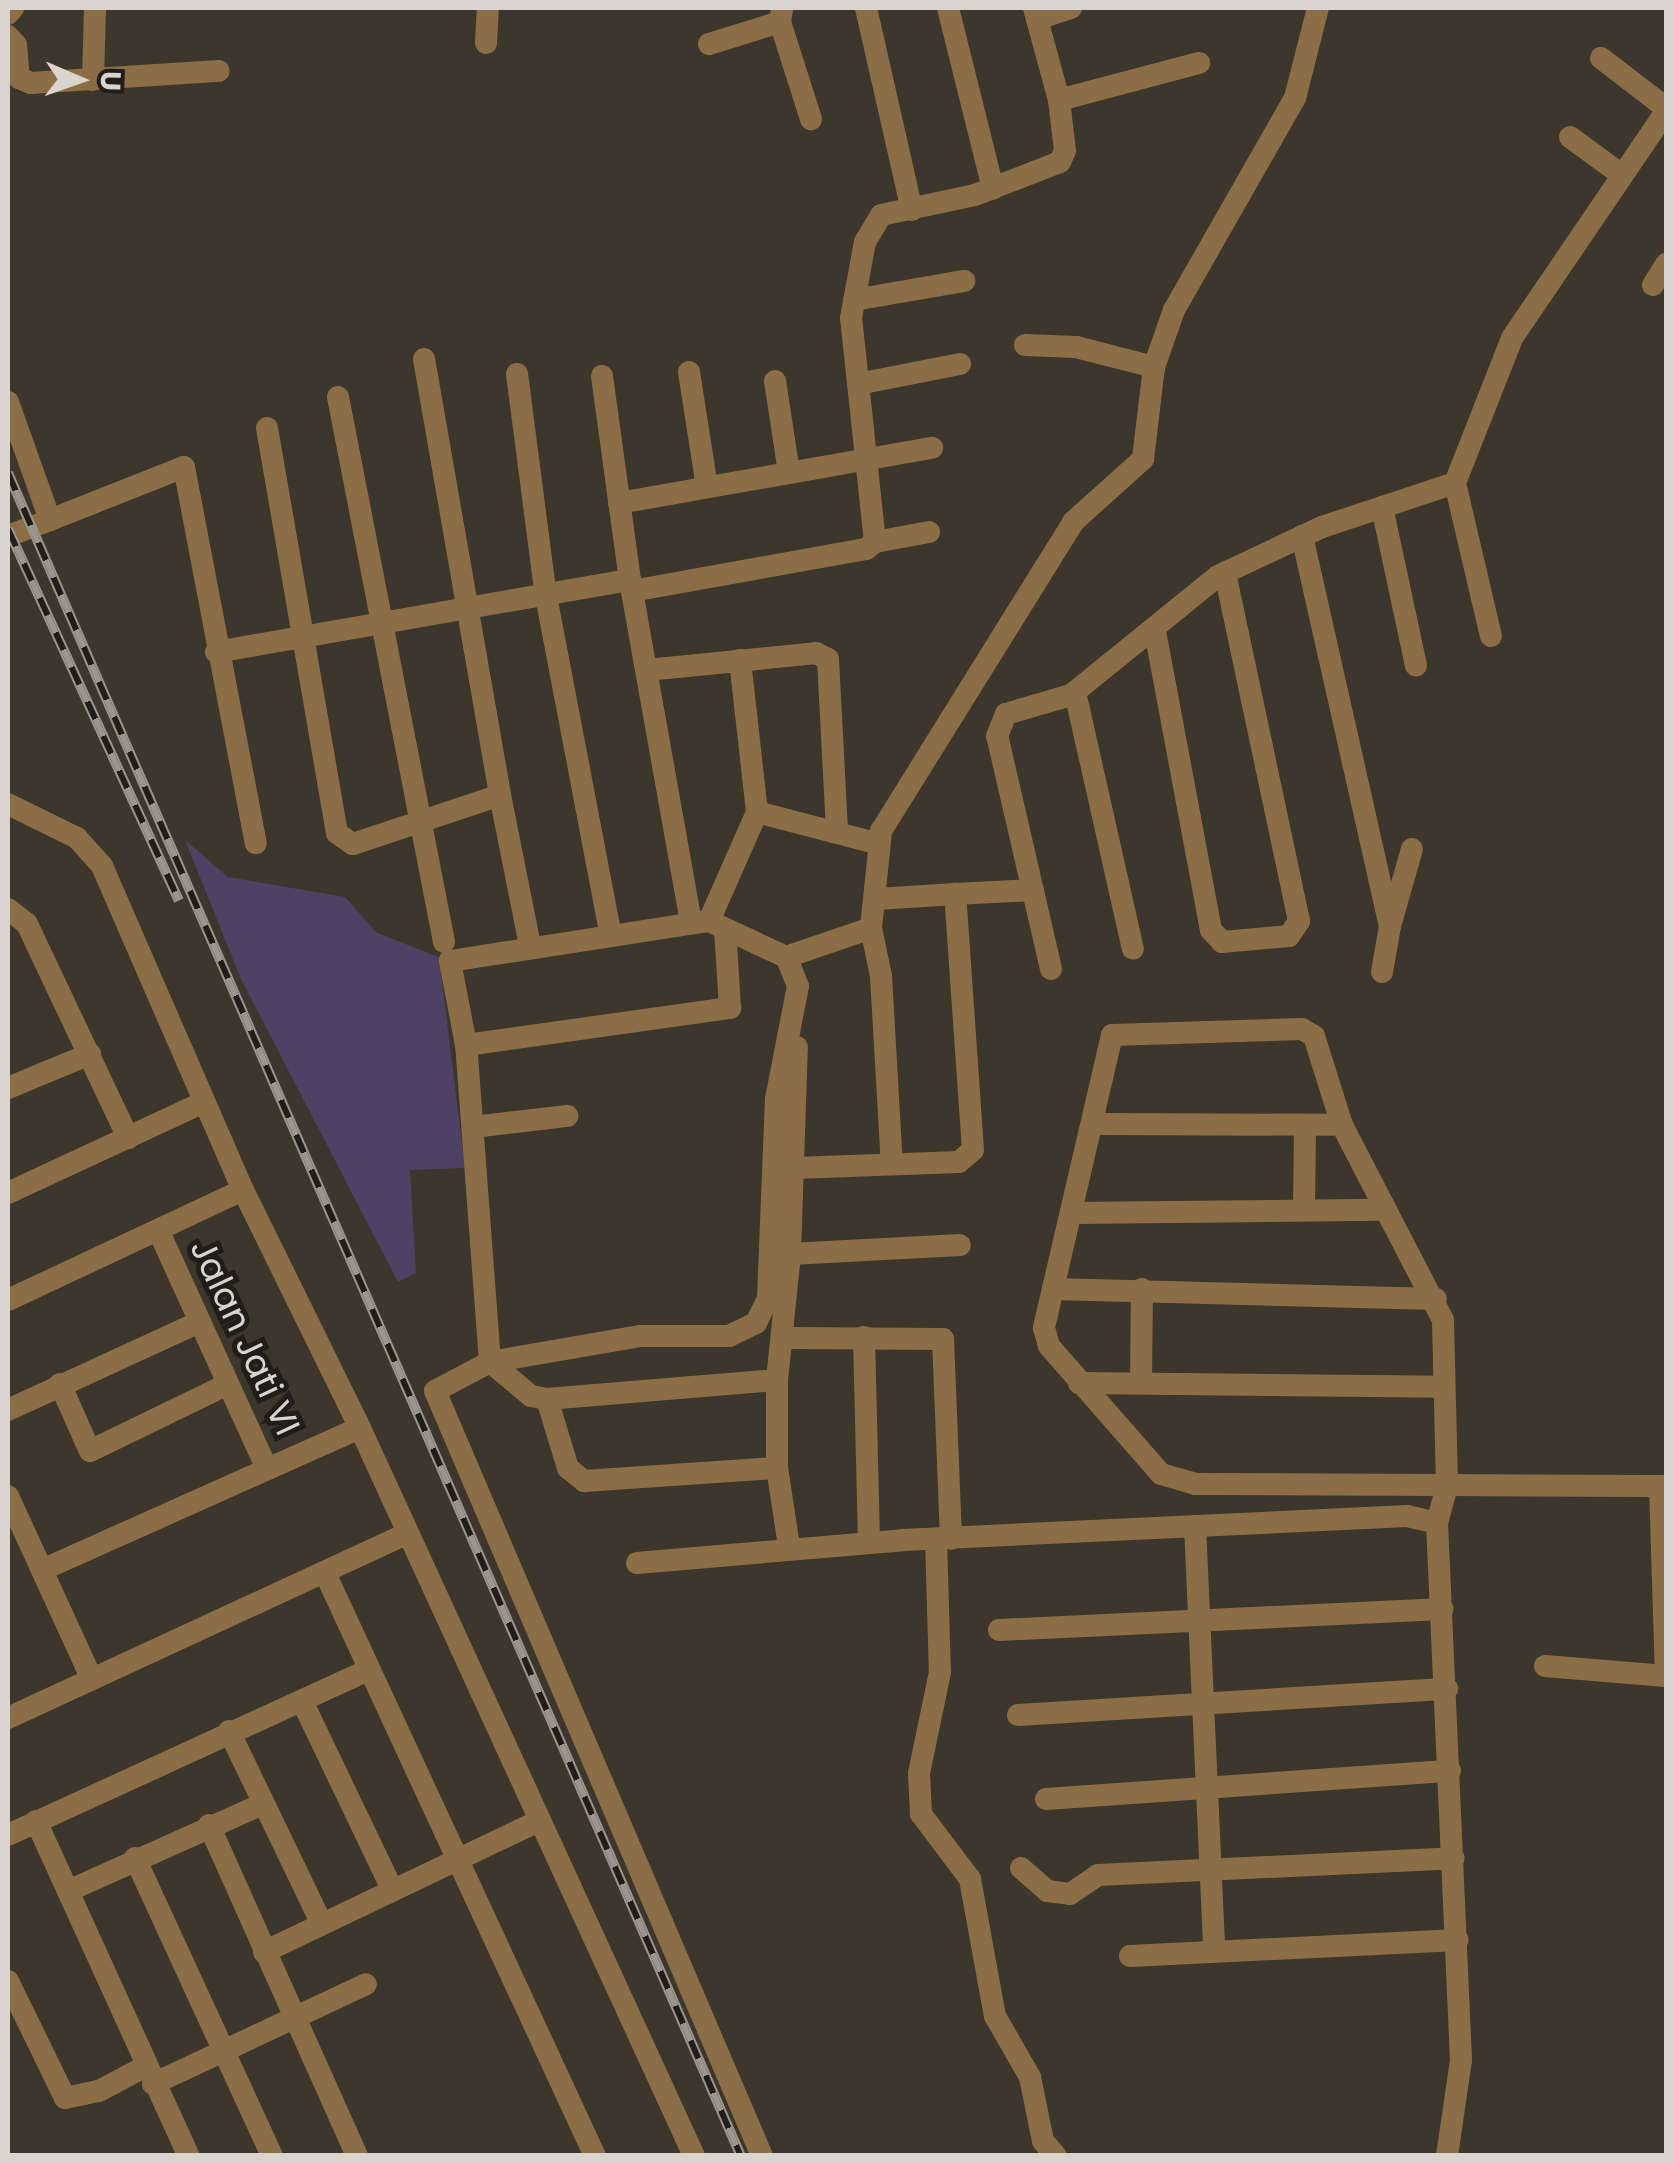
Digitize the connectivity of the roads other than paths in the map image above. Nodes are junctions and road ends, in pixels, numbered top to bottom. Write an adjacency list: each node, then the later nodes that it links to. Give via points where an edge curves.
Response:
1 (13, 8): 9 (street)
2 (95, 8): 17 (street)
3 (488, 8): 12 (street)
4 (866, 8): 24 (street)
5 (948, 8): 23 (street)
6 (1071, 8): 8 (street)
7 (1318, 8): 32 (street, via 1295,98 1190,272)
8 (1036, 13): 18 (street)
9 (8, 14)
10 (781, 15): 13 (street); 20 (street)
11 (8, 36): 17 (street, via 23,80)
12 (486, 43)
13 (709, 44)
14 (1601, 58): 19 (street)
15 (1199, 63): 18 (street)
16 (219, 71): 17 (street)
17 (93, 80)
18 (1059, 100): 23 (street, via 1065,152 1060,162)
19 (1666, 109): 22 (street)
20 (810, 119)
21 (1570, 138): 22 (street)
22 (1622, 176): 45 (street, via 1512,338)
23 (993, 188): 24 (street)
24 (912, 210): 28 (street, via 882,215 870,231)
25 (1666, 264): 27 (street)
26 (964, 280): 28 (street)
27 (1652, 285)
28 (854, 300): 37 (street)
29 (1025, 346): 32 (street, via 1063,345)
30 (424, 359): 57 (street)
31 (960, 364): 37 (street)
32 (1154, 367): 73 (street, via 1144,458 1073,522)
33 (689, 372): 46 (street)
34 (517, 374): 56 (street)
35 (602, 376): 47 (street)
36 (775, 381): 44 (street)
37 (858, 384): 42 (street)
38 (338, 397): 58 (street)
39 (8, 402): 43 (street)
40 (267, 428): 60 (street)
41 (932, 448): 42 (street)
42 (866, 458): 44 (street); 53 (street)
43 (17, 462): 49 (street)
44 (789, 472): 46 (street)
45 (1454, 483): 48 (street); 61 (street)
46 (707, 487): 47 (street)
47 (619, 503): 55 (street)
48 (1382, 507): 52 (street); 64 (street)
49 (48, 515): 51 (street); 62 (street, via 184,467)
50 (930, 532): 53 (street)
51 (8, 536)
52 (1302, 536): 54 (street); 80 (street)
53 (874, 542): 55 (street, via 866,549)
54 (1225, 573): 59 (street); 59 (street, via 1299,921 1289,936 1222,942 1212,930)
55 (631, 586): 56 (street); 65 (street)
56 (546, 596): 57 (street); 82 (street)
57 (464, 613): 58 (street); 67 (street)
58 (378, 625): 60 (street); 70 (street)
59 (1155, 632): 66 (street)
60 (300, 636): 62 (street); 70 (street, via 338,833 353,844)
61 (1491, 636)
62 (216, 652): 72 (street)
63 (740, 660): 65 (street); 69 (street); 71 (street, via 816,654 828,659)
64 (1416, 665)
65 (647, 670): 79 (street)
66 (1076, 692): 75 (street, via 1006,714 998,723); 85 (street)
67 (500, 796): 70 (street); 84 (street)
68 (8, 804): 93 (street, via 92,849)
69 (757, 812): 71 (street); 79 (street)
70 (421, 822): 83 (street)
71 (838, 829): 73 (street)
72 (256, 843)
73 (875, 843): 77 (street)
74 (1412, 850): 80 (street)
75 (1034, 890): 76 (street); 87 (street)
76 (955, 894): 77 (street); 100 (street, via 973,1150 959,1162)
77 (877, 899): 81 (street)
78 (8, 909): 91 (street, via 27,924)
79 (709, 924): 82 (street); 86 (street); 90 (street, via 730,1008)
80 (1390, 926): 88 (street)
81 (871, 928): 86 (street); 100 (street)
82 (611, 936): 84 (street)
83 (444, 942)
84 (530, 945): 90 (street, via 450,961)
85 (1133, 949)
86 (786, 957): 89 (street)
87 (1051, 969)
88 (1382, 972)
89 (798, 986): 101 (street); 117 (street, via 776,1099 768,1298 756,1323 729,1336 641,1336)
90 (466, 1045): 98 (street)
91 (90, 1054): 92 (street); 99 (street)
92 (8, 1088)
93 (204, 1102): 99 (street); 102 (street)
94 (567, 1116): 98 (street)
95 (1092, 1124): 96 (street, via 1106,1046 1120,1031 1302,1029 1318,1045); 97 (street); 106 (street)
96 (1342, 1125): 97 (street); 105 (street)
97 (1305, 1126): 104 (street)
98 (472, 1127): 117 (street)
99 (128, 1138): 103 (street)
100 (892, 1164): 101 (street)
101 (795, 1168): 109 (street)
102 (243, 1190): 107 (street); 126 (street)
103 (8, 1192)
104 (1304, 1208): 105 (street); 106 (street)
105 (1382, 1210): 112 (street)
106 (1072, 1213): 110 (street)
107 (160, 1234): 113 (street); 114 (street, Jalan Jati VI)
108 (960, 1245): 109 (street)
109 (790, 1254): 116 (street)
110 (1052, 1289): 111 (street); 120 (street, via 1045,1336)
111 (1142, 1290): 112 (street); 119 (street)
112 (1436, 1299): 123 (street, via 1443,1320)
113 (8, 1300)
114 (199, 1322): 121 (street); 122 (street, Jalan Jati VI)
115 (864, 1337): 116 (street); 135 (street, via 943,1339); 136 (street)
116 (785, 1338): 118 (street)
117 (490, 1362): 124 (street, via 531,1396); 185 (street, via 435,1392)
118 (777, 1380): 124 (street); 127 (street)
119 (1141, 1382): 120 (street); 123 (street)
120 (1079, 1383): 129 (street, via 1140,1453 1177,1483)
121 (60, 1384): 122 (street, via 90,1451); 125 (street)
122 (228, 1384): 128 (street, Jalan Jati VI)
123 (1444, 1386): 129 (street)
124 (547, 1399): 127 (street, via 568,1468 584,1481)
125 (8, 1410)
126 (360, 1428): 128 (street); 134 (street)
127 (777, 1468): 137 (street)
128 (267, 1469): 139 (street)
129 (1447, 1485): 130 (street); 132 (street)
130 (1663, 1486): 147 (street)
131 (8, 1496): 139 (street)
132 (1437, 1523): 133 (street, via 1407,1516); 141 (street)
133 (1195, 1526): 135 (street); 142 (street)
134 (406, 1534): 140 (street); 159 (street)
135 (943, 1539): 136 (street); 179 (street, via 939,1688 919,1773 921,1814 970,1879 988,1994 1003,2035 1030,2077)
136 (869, 1543): 137 (street)
137 (789, 1546): 138 (street)
138 (637, 1563)
139 (42, 1570): 146 (street)
140 (325, 1574): 145 (street); 146 (street)
141 (1444, 1609): 142 (street); 148 (street)
142 (1199, 1620): 143 (street); 150 (street)
143 (999, 1630)
144 (1545, 1666): 147 (street)
145 (367, 1671): 149 (street); 164 (street)
146 (91, 1676): 152 (street)
147 (1666, 1676)
148 (1447, 1689): 150 (street); 154 (street)
149 (302, 1701): 153 (street); 167 (street)
150 (1203, 1701): 151 (street); 155 (street)
151 (1018, 1714)
152 (8, 1718)
153 (230, 1731): 157 (street); 158 (street)
154 (1450, 1771): 155 (street); 163 (street)
155 (1206, 1786): 156 (street); 165 (street)
156 (1046, 1799)
157 (260, 1804): 160 (street); 169 (street)
158 (36, 1821): 161 (street); 168 (street)
159 (536, 1822): 164 (street); 184 (street)
160 (208, 1824): 162 (street); 172 (street)
161 (8, 1835)
162 (134, 1858): 168 (street); 177 (street)
163 (1454, 1858): 165 (street); 170 (street)
164 (456, 1861): 167 (street); 183 (street)
165 (1210, 1866): 166 (street, via 1098,1875 1070,1894 1047,1891); 171 (street)
166 (1022, 1868)
167 (391, 1886): 169 (street)
168 (68, 1891): 178 (street)
169 (321, 1922): 172 (street)
170 (1458, 1940): 171 (street); 186 (street, via 1461,2060)
171 (1214, 1950): 173 (street)
172 (264, 1952): 176 (street)
173 (1130, 1956)
174 (8, 1981): 178 (street, via 66,2098)
175 (366, 1984): 176 (street)
176 (296, 2022): 177 (street); 182 (street)
177 (224, 2050): 178 (street); 181 (street)
178 (150, 2075): 180 (street)
179 (1050, 2153)
180 (189, 2156)
181 (272, 2156)
182 (357, 2156)
183 (596, 2156)
184 (694, 2156)
185 (762, 2156)
186 (1447, 2156)

